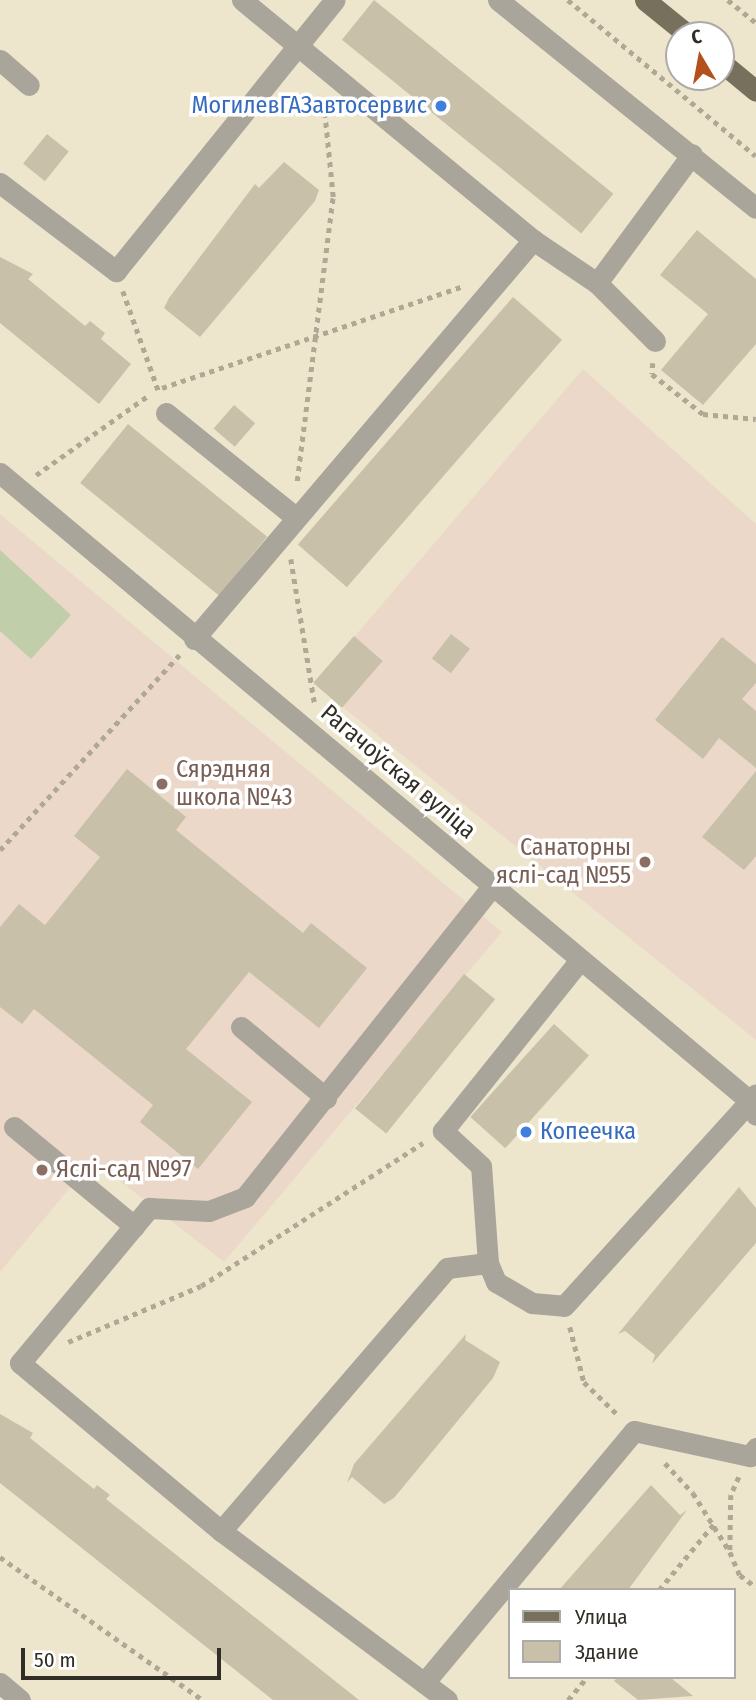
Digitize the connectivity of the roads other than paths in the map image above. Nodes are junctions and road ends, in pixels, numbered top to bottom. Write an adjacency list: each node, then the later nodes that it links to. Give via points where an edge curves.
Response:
1 (242, 0): 6 (street)
2 (335, 0): 6 (street)
3 (498, 0): 11 (street)
4 (645, 0): 5 (main road)
5 (671, 21)
6 (297, 46): 12 (street, via 116,271); 14 (street)
7 (0, 60): 9 (street)
8 (735, 74): 10 (main road)
9 (29, 85)
10 (756, 91)
11 (692, 154): 13 (street); 15 (street)
12 (0, 183)
13 (756, 208)
14 (533, 240): 15 (street); 19 (street)
15 (597, 283): 16 (street)
16 (655, 341)
17 (166, 413): 19 (street)
18 (0, 473): 20 (street, Рагачоўская вуліца)
19 (294, 516): 20 (street)
20 (194, 639): 21 (street, Рагачоўская вуліца)
21 (492, 886): 22 (street, Рагачоўская вуліца); 24 (street)
22 (579, 961): 25 (street, Рагачоўская вуліца); 28 (street, via 443,1131 481,1166)
23 (241, 1027): 24 (street)
24 (326, 1098): 27 (street, via 245,1197 209,1211 149,1208)
25 (754, 1103): 28 (street, via 564,1306 532,1303 496,1282)
26 (14, 1127): 27 (street)
27 (134, 1226): 30 (street, via 20,1363)
28 (488, 1263): 30 (street, via 447,1268)
29 (753, 1452): 32 (street, via 634,1431)
30 (221, 1531): 32 (street)
31 (0, 1683): 33 (street)
32 (424, 1683): 34 (street)
33 (20, 1700)
34 (447, 1700)

